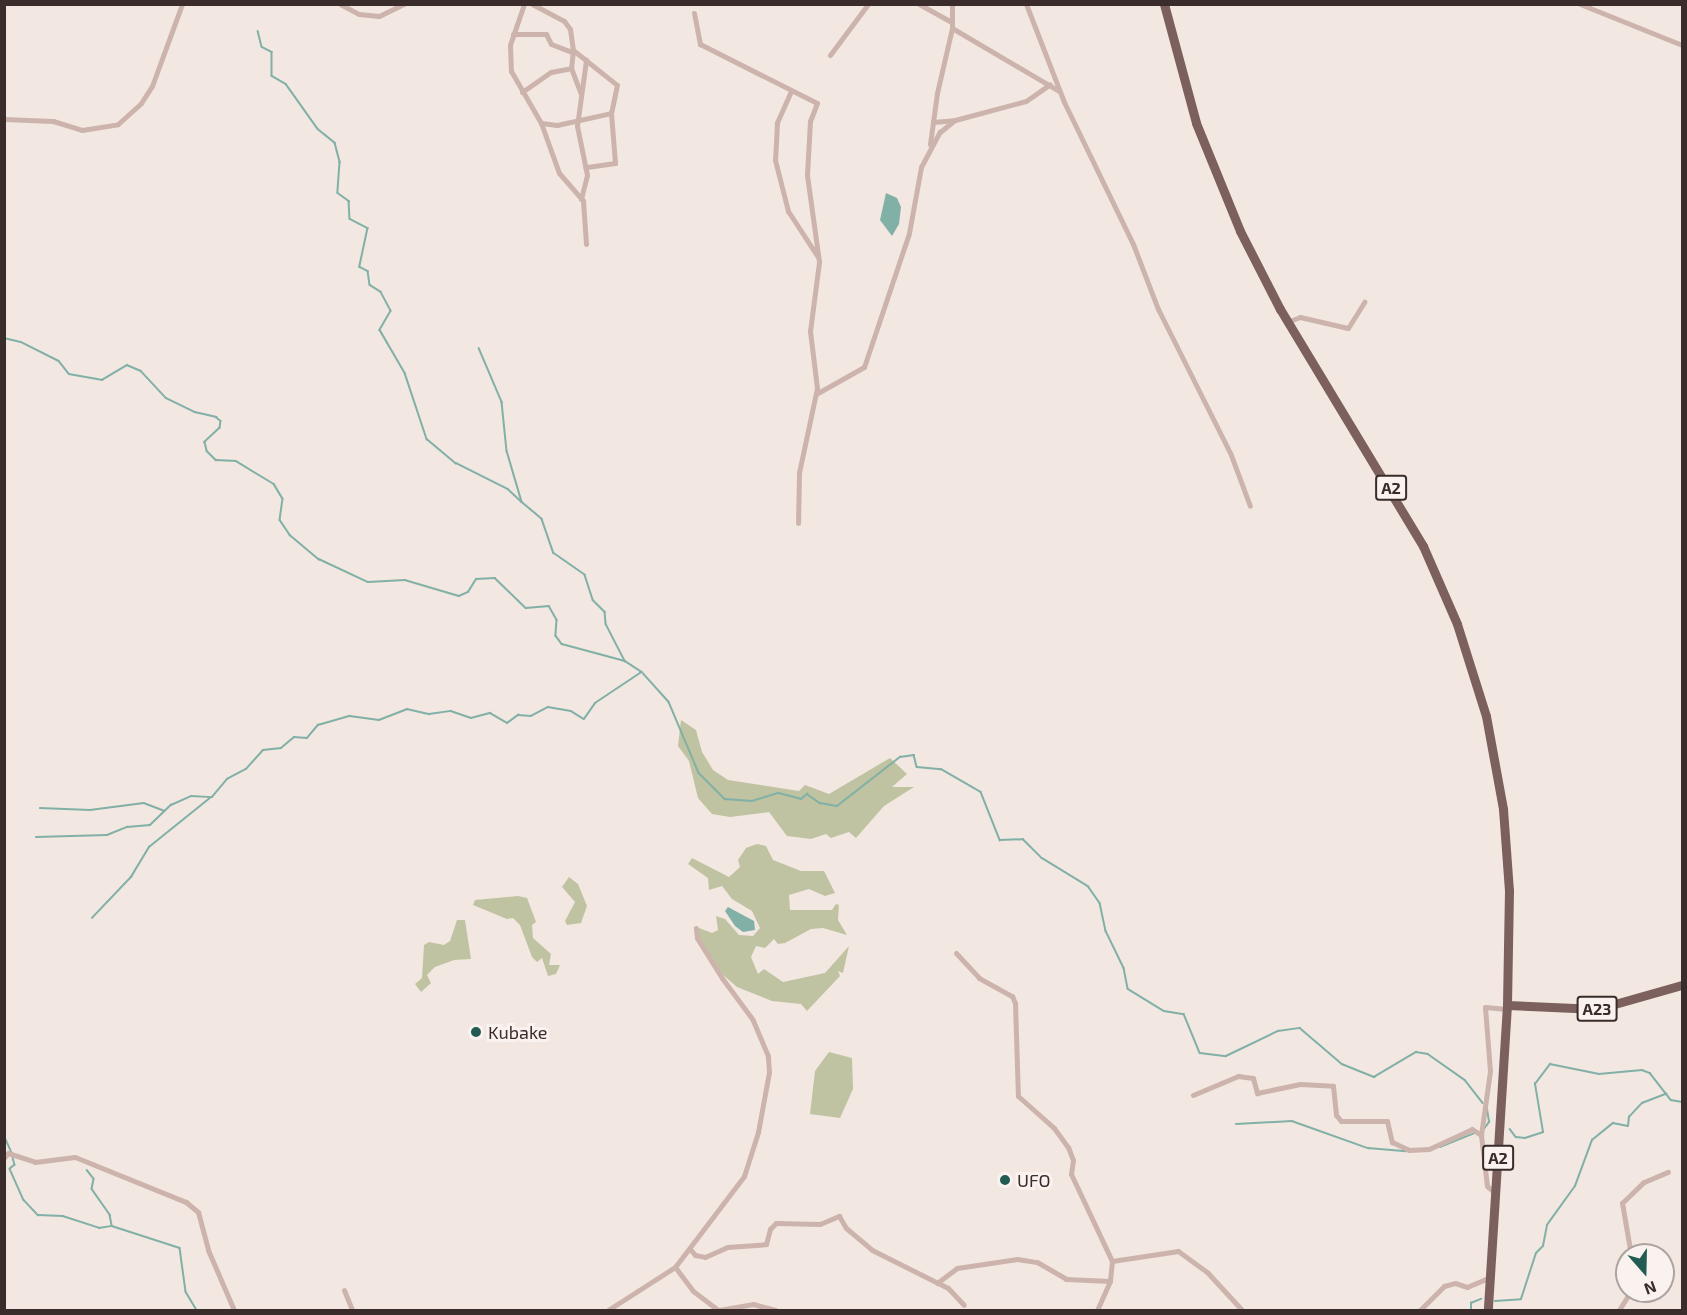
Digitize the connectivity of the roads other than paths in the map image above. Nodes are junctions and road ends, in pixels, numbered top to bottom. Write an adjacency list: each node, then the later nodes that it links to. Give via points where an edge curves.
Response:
1 (182, 4): 27 (street, via 152,86 141,103 118,124 82,130 53,121)
2 (340, 4): 3 (street, via 359,14 379,16)
3 (404, 4)
4 (524, 4): 15 (street)
5 (532, 4): 17 (street, via 564,21 570,28)
6 (868, 4): 18 (street)
7 (919, 4): 13 (street)
8 (952, 4): 13 (street)
9 (1026, 4): 23 (street)
10 (1164, 4): 38 (main road, A2, via 1186,91 1213,168 1258,269)
11 (1581, 4): 16 (street)
12 (694, 13): 22 (street, via 700,44)
13 (950, 21): 14 (street)
14 (952, 28): 21 (street); 30 (street)
15 (513, 34): 17 (street, via 546,34 551,44); 24 (street, via 510,60)
16 (1683, 45)
17 (573, 51): 19 (street); 20 (street)
18 (830, 55)
19 (586, 60): 25 (street); 26 (street, via 617,85)
20 (571, 68): 24 (street, via 551,72); 25 (street)
21 (1050, 84): 23 (street); 28 (street, via 1026,101)
22 (790, 91): 36 (street, via 777,123 775,160 788,210); 36 (street, via 817,103 810,121 807,175)
23 (1059, 91): 40 (street, via 1132,244 1158,309 1231,455)
24 (522, 92): 31 (street)
25 (580, 92): 29 (street)
26 (611, 113): 29 (street); 33 (street, via 615,163)
27 (4, 119)
28 (955, 120): 30 (street); 32 (street)
29 (578, 121): 31 (street, via 548,126); 33 (street)
30 (933, 122): 32 (street)
31 (541, 123): 34 (street, via 559,173)
32 (930, 147): 39 (street, via 921,167 909,234 864,367)
33 (585, 167): 34 (street, via 587,180)
34 (581, 199): 35 (street, via 586,213)
35 (586, 244)
36 (818, 257): 39 (street, via 810,331)
37 (1364, 302): 38 (street, via 1348,328 1300,317)
38 (1287, 322): 45 (main road, A2, via 1423,546 1473,669 1496,762 1506,838)
39 (816, 394): 41 (street, via 799,473)
40 (1250, 506)
41 (798, 523)
42 (696, 928): 52 (street, via 697,938 753,1020 769,1064 758,1132 744,1176)
43 (956, 953): 53 (street, via 979,978 1012,996 1018,1096 1054,1128 1068,1147 1073,1160 1071,1174)
44 (1683, 986): 45 (main road, A23, via 1597,1009)
45 (1507, 1007): 47 (street, via 1485,1007 1490,1071); 50 (main road, A2)
46 (1193, 1095): 47 (street, via 1238,1076 1253,1078 1257,1093 1300,1084 1333,1086 1336,1115 1341,1120 1387,1121 1392,1142 1398,1148 1429,1149 1472,1129)
47 (1481, 1135): 50 (street, via 1486,1186)
48 (4, 1158): 60 (street, via 8,1153 35,1162 75,1157 186,1202 198,1212 208,1250)
49 (1668, 1172): 51 (street, via 1644,1182 1622,1203)
50 (1496, 1193): 55 (main road, A2)
51 (1629, 1243)
52 (690, 1248): 54 (street); 57 (street, via 695,1255 705,1257 727,1246 766,1244 776,1223 819,1224 839,1216 846,1228 872,1250)
53 (1112, 1261): 56 (street); 66 (street, via 1178,1251 1207,1272)
54 (675, 1267): 62 (street); 63 (street, via 693,1291)
55 (1491, 1277): 67 (street, via 1467,1287 1455,1283 1444,1286); 68 (main road, A2)
56 (1110, 1281): 57 (street, via 1066,1279 1037,1262 1017,1259 957,1268); 65 (street)
57 (937, 1283): 59 (street, via 948,1288)
58 (344, 1290): 61 (street)
59 (964, 1305)
60 (234, 1311)
61 (352, 1311)
62 (608, 1311)
63 (718, 1311): 64 (street, via 753,1304)
64 (775, 1311)
65 (1096, 1311)
66 (1242, 1311)
67 (1420, 1311)
68 (1488, 1311)

